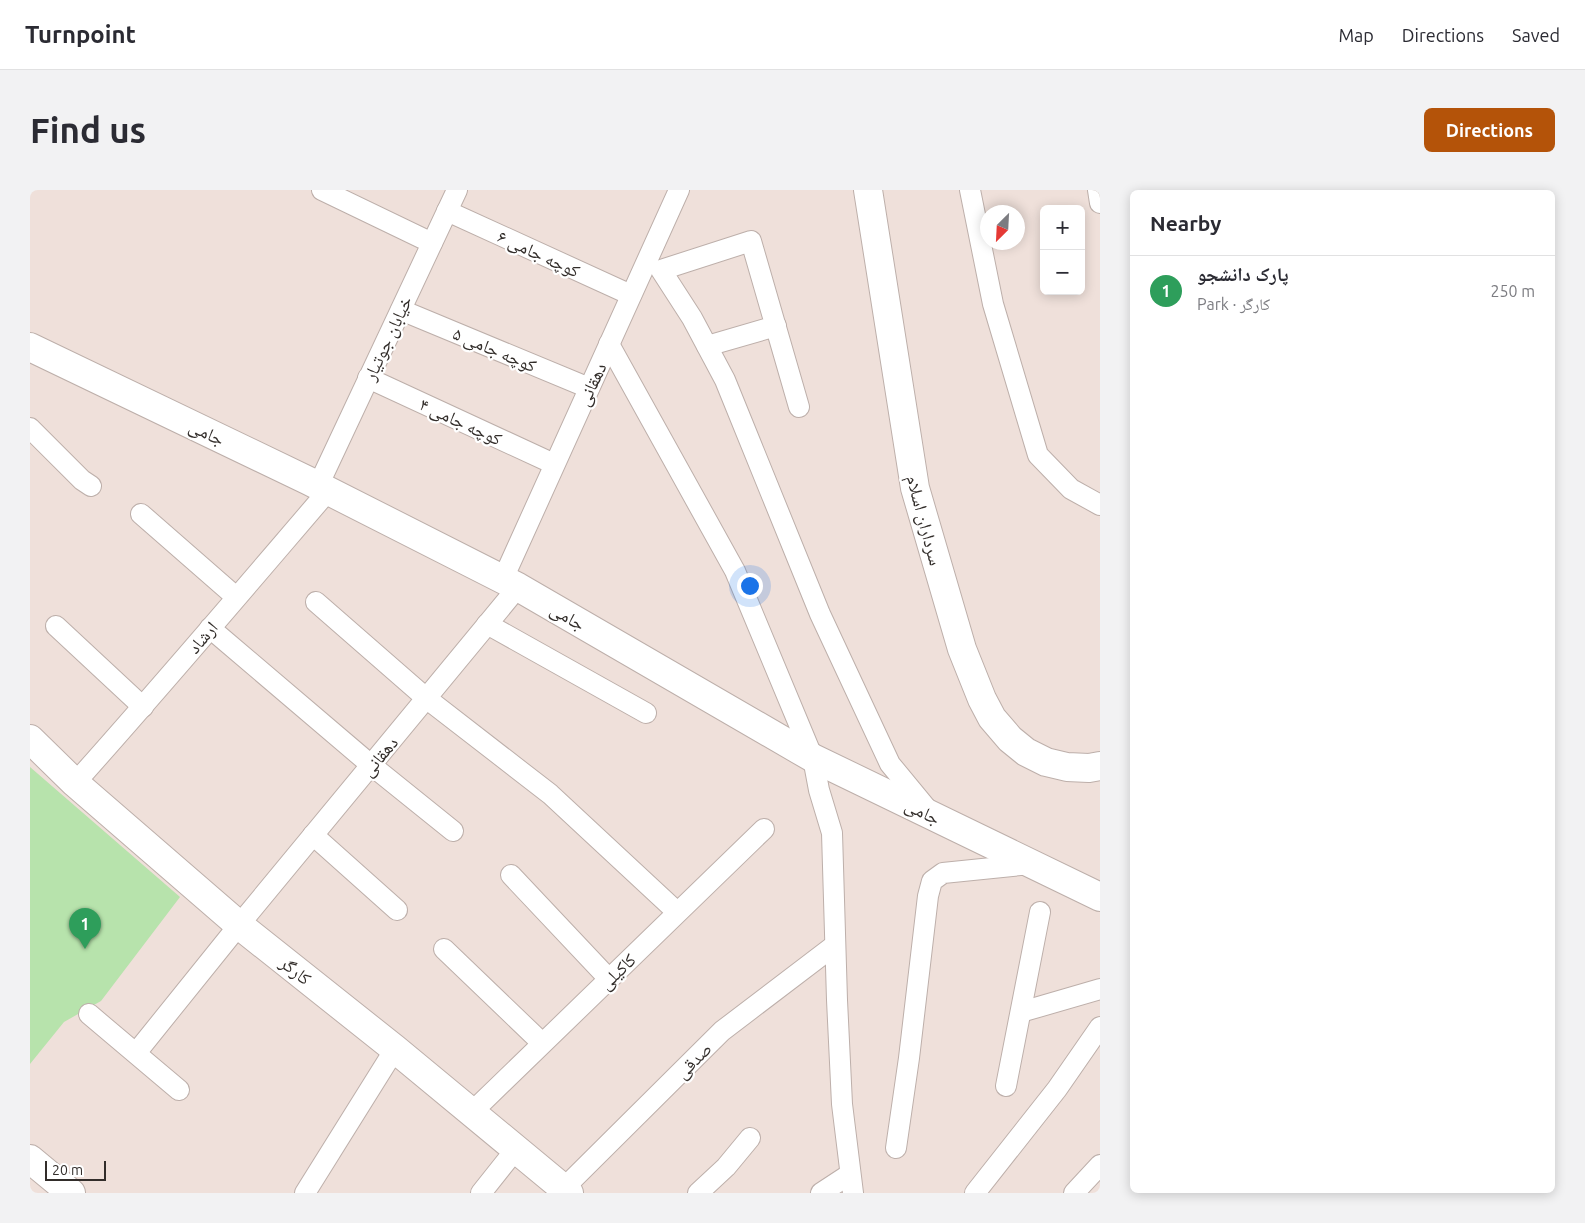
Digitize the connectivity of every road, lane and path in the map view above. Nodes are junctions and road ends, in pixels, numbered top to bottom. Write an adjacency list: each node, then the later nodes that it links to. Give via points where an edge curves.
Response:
1 (322, 190): 9 (street)
2 (457, 190): 8 (street, خیابان جوتیار)
3 (868, 190): 38 (street, سرداران اسلام, via 915,488 962,649 982,699 992,718 1026,752 1046,762 1067,766)
4 (970, 190): 24 (street, via 993,304 1038,455 1071,489)
5 (1098, 190): 7 (street)
6 (672, 192): 10 (street, دهقانی)
7 (1100, 203)
8 (447, 211): 9 (street, خیابان جوتیار); 11 (street, کوچه جامی ۶)
9 (432, 242): 12 (street, خیابان جوتیار)
10 (655, 264): 11 (street, دهقانی); 13 (street, via 751,241); 15 (street)
11 (631, 295): 14 (street, دهقانی)
12 (401, 310): 17 (street, خیابان جوتیار); 18 (street, کوچه جامی ۵)
13 (776, 326): 15 (street); 19 (street)
14 (609, 344): 18 (street, دهقانی); 36 (street, via 736,572)
15 (708, 346): 40 (street, via 725,380 820,614 890,764)
16 (30, 347): 23 (street, جامی)
17 (368, 378): 21 (street, کوچه جامی ۴); 23 (street, خیابان جوتیار)
18 (589, 388): 21 (street, دهقانی)
19 (799, 408)
20 (30, 428): 22 (street)
21 (554, 464): 26 (street, دهقانی)
22 (91, 486)
23 (323, 488): 26 (street, جامی); 27 (street, ارشاد)
24 (1100, 505)
25 (142, 514): 27 (street)
26 (510, 583): 29 (street, دهقانی); 36 (street, جامی)
27 (236, 597): 31 (street, ارشاد)
28 (316, 602): 32 (street)
29 (487, 624): 32 (street, دهقانی); 34 (street)
30 (56, 626): 33 (street)
31 (210, 628): 33 (street, ارشاد); 37 (street)
32 (426, 698): 37 (street, دهقانی); 48 (street, via 550,794)
33 (143, 707): 39 (street, ارشاد)
34 (646, 713)
35 (30, 740): 39 (street, کارگر)
36 (813, 758): 40 (street, جامی); 51 (street, via 832,833)
37 (371, 765): 42 (street); 43 (street, دهقانی)
38 (1100, 766)
39 (75, 783): 50 (street, کارگر)
40 (932, 816): 44 (street, جامی)
41 (764, 829): 48 (street, کاکیلی)
42 (453, 831)
43 (313, 835): 47 (street); 50 (street, دهقانی)
44 (1031, 864): 46 (street, جامی); 65 (street, via 943,873 932,881)
45 (511, 875): 53 (street)
46 (1100, 897)
47 (397, 910)
48 (678, 912): 53 (street, کاکیلی)
49 (1040, 912): 55 (street)
50 (238, 925): 59 (street, کارگر); 60 (street, دهقانی)
51 (835, 945): 69 (street, via 842,1104); 70 (street, صدقی, via 722,1031)
52 (444, 949): 58 (street)
53 (609, 979): 58 (street, کاکیلی)
54 (1100, 989): 55 (street)
55 (1021, 1012): 61 (street)
56 (89, 1014): 60 (street)
57 (1100, 1027): 76 (street)
58 (542, 1043): 63 (street, کاکیلی)
59 (395, 1049): 63 (street, کارگر); 72 (street)
60 (136, 1053): 62 (street)
61 (1006, 1086)
62 (179, 1090)
63 (471, 1113): 66 (street, کارگر)
64 (750, 1138): 74 (street)
65 (896, 1148)
66 (516, 1149): 70 (street, کارگر); 73 (street)
67 (30, 1159): 71 (street)
68 (1100, 1164): 77 (street)
69 (851, 1184): 75 (street)
70 (566, 1191)
71 (71, 1193)
72 (305, 1193)
73 (481, 1193)
74 (698, 1193)
75 (821, 1193)
76 (975, 1193)
77 (1074, 1193)

